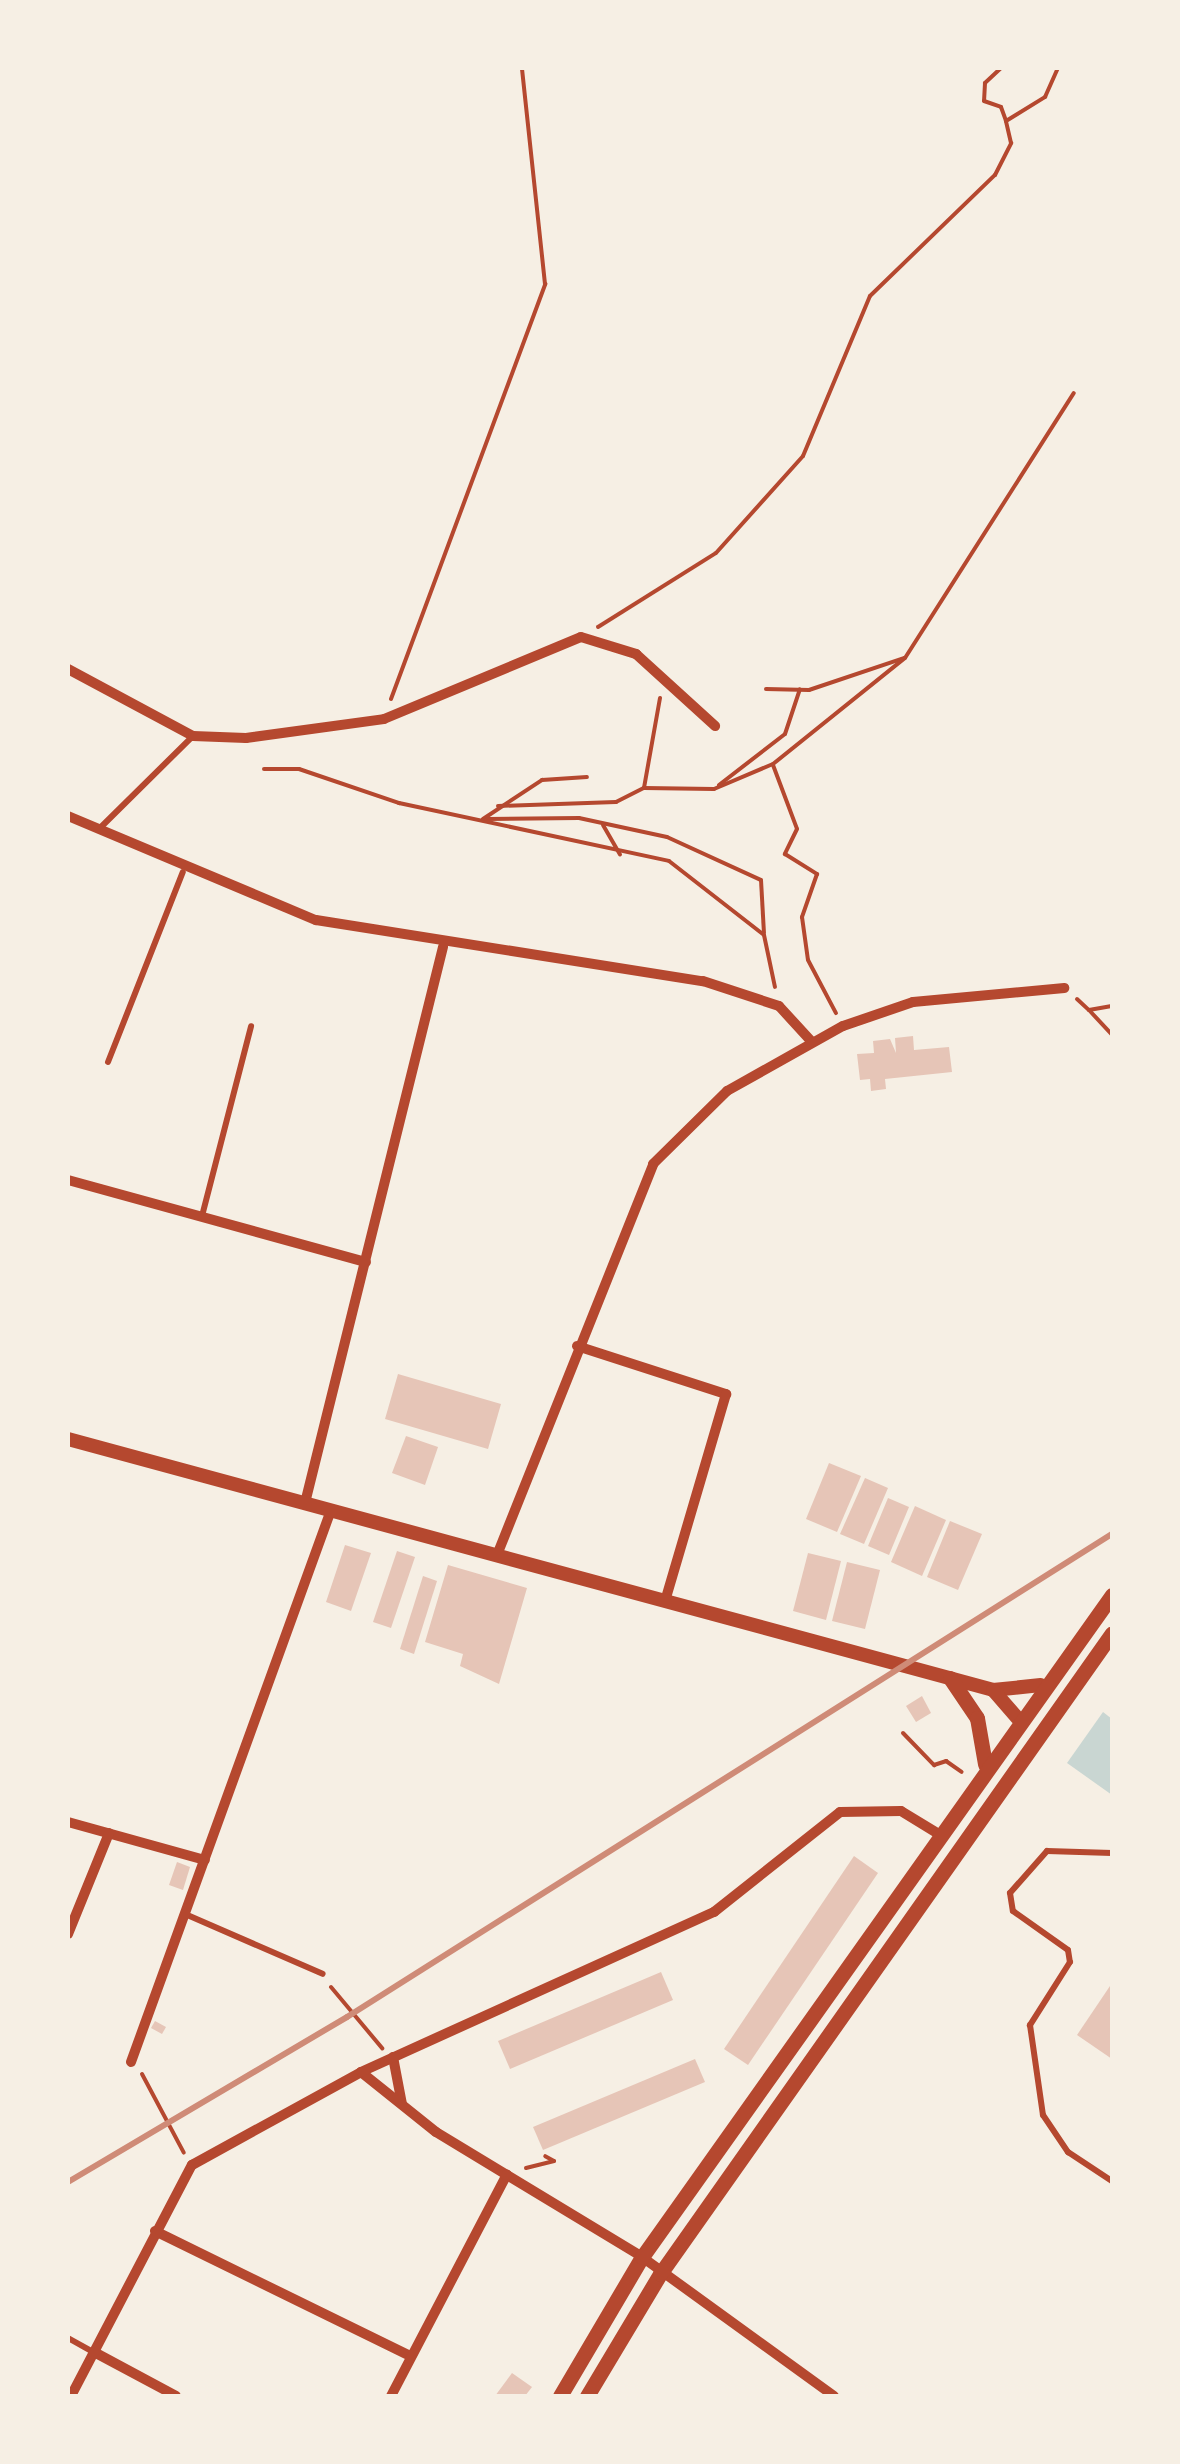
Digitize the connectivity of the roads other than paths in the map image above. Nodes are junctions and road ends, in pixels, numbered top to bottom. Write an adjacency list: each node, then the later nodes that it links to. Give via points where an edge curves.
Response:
1 (68, 668): 3 (street)
2 (716, 726): 3 (street, via 636,654 581,637 384,719)
3 (193, 736): 5 (lane)
4 (68, 816): 5 (street)
5 (96, 832): 6 (street)
6 (183, 872): 7 (street, via 316,920); 11 (lane)
7 (443, 947): 10 (street, via 703,981 779,1006); 14 (street)
8 (1064, 988): 10 (street, via 913,1002)
9 (251, 1026): 13 (lane)
10 (811, 1041): 15 (street, via 726,1092 653,1164)
11 (108, 1062)
12 (68, 1180): 13 (street)
13 (202, 1218): 14 (street)
14 (366, 1262): 17 (street)
15 (577, 1346): 19 (street); 21 (street, via 726,1394)
16 (68, 1439): 17 (street)
17 (305, 1503): 18 (street)
18 (331, 1510): 19 (street); 34 (street)
19 (498, 1556): 21 (street)
20 (1112, 1595): 25 (main road)
21 (665, 1601): 24 (street)
22 (1112, 1634): 23 (main road)
23 (1090, 1662): 25 (main road); 29 (main road)
24 (950, 1678): 26 (street); 28 (main road, via 977,1718)
25 (1041, 1685): 26 (street); 27 (main road)
26 (993, 1690): 27 (street)
27 (1017, 1718): 28 (main road); 29 (main road)
28 (986, 1764): 31 (main road)
29 (1018, 1765): 46 (main road)
30 (68, 1822): 32 (street)
31 (937, 1833): 38 (street, via 902,1810 840,1812 714,1912); 45 (main road)
32 (109, 1834): 34 (street); 36 (street)
33 (1112, 1853): 43 (lane, via 1047,1851 1010,1893 1013,1910 1070,1962 1030,2025 1043,2115 1068,2152)
34 (205, 1860): 35 (street)
35 (185, 1914): 37 (lane); 39 (street)
36 (68, 1934)
37 (324, 1974)
38 (393, 2058): 40 (street); 41 (street)
39 (131, 2062)
40 (361, 2072): 41 (street); 44 (street, via 192,2165)
41 (402, 2105): 42 (street)
42 (506, 2174): 45 (street); 49 (street)
43 (1112, 2181)
44 (155, 2231): 48 (street); 49 (street)
45 (642, 2257): 46 (street); 53 (main road)
46 (660, 2274): 54 (main road); 55 (street)
47 (68, 2338): 48 (lane)
48 (94, 2352): 50 (street); 51 (street)
49 (408, 2355): 52 (street)
50 (71, 2396)
51 (176, 2396)
52 (392, 2396)
53 (560, 2396)
54 (587, 2396)
55 (834, 2396)

